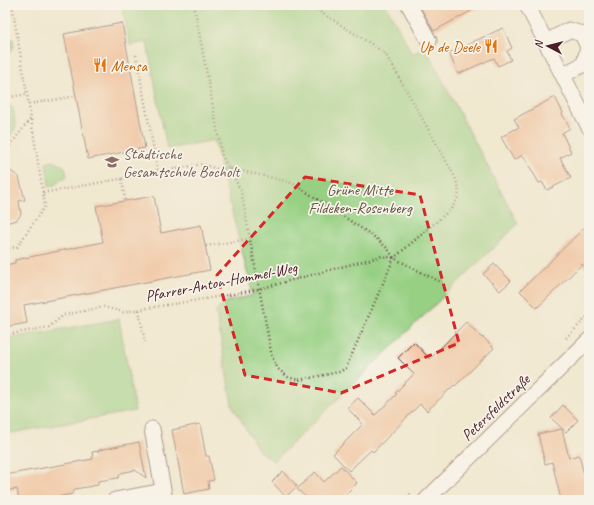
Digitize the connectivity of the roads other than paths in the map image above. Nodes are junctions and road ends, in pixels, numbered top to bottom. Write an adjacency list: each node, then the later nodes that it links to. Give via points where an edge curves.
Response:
1 (408, 5): 3 (street)
2 (527, 5): 4 (street)
3 (429, 41)
4 (546, 42): 5 (street); 5 (street, via 569,30 582,34 588,47 584,64)
5 (563, 75): 6 (street)
6 (589, 127)
7 (589, 340): 11 (street, Petersfeldstraße)
8 (152, 429): 9 (street)
9 (164, 495): 10 (street)
10 (115, 500)
11 (426, 500)

